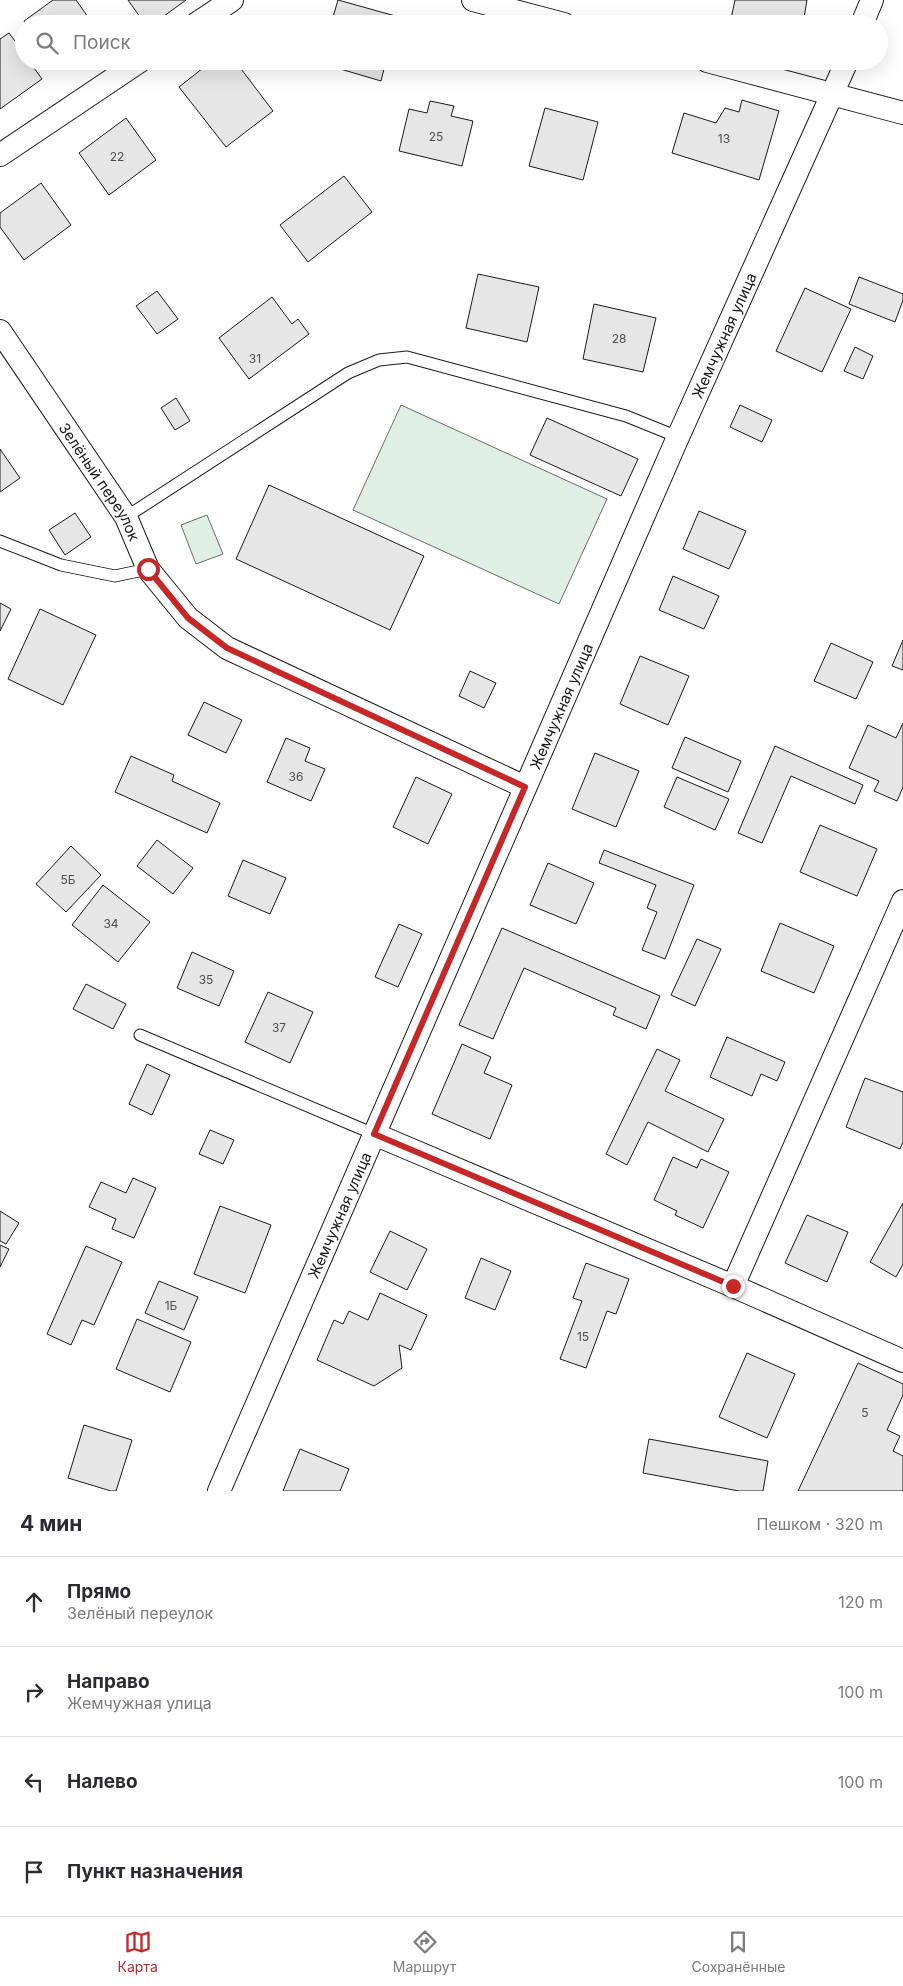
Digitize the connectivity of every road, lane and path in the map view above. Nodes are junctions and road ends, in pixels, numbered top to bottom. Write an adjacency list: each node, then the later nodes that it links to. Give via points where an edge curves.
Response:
1 (232, 0): 4 (street)
2 (473, 0): 5 (street)
3 (872, 0): 6 (street)
4 (210, 15)
5 (530, 15)
6 (866, 15)
7 (127, 70): 12 (street)
8 (741, 70): 10 (street)
9 (843, 70): 10 (street, Жемчужная улица)
10 (833, 94): 11 (street); 14 (street, Жемчужная улица)
11 (903, 113)
12 (0, 155)
13 (0, 331): 15 (street, Зелёный переулок)
14 (678, 437): 15 (lane, via 626,416 407,357 380,360 348,373); 18 (street, Жемчужная улица)
15 (126, 517): 17 (street, Зелёный переулок)
16 (0, 541): 17 (lane, via 61,565 115,576)
17 (148, 569): 18 (street, Зелёный переулок, via 188,618 227,648)
18 (525, 787): 21 (street, Жемчужная улица)
19 (903, 901): 22 (street)
20 (140, 1035): 21 (lane)
21 (374, 1134): 22 (street); 24 (street, Жемчужная улица)
22 (733, 1286): 23 (street)
23 (903, 1361)
24 (219, 1491)

